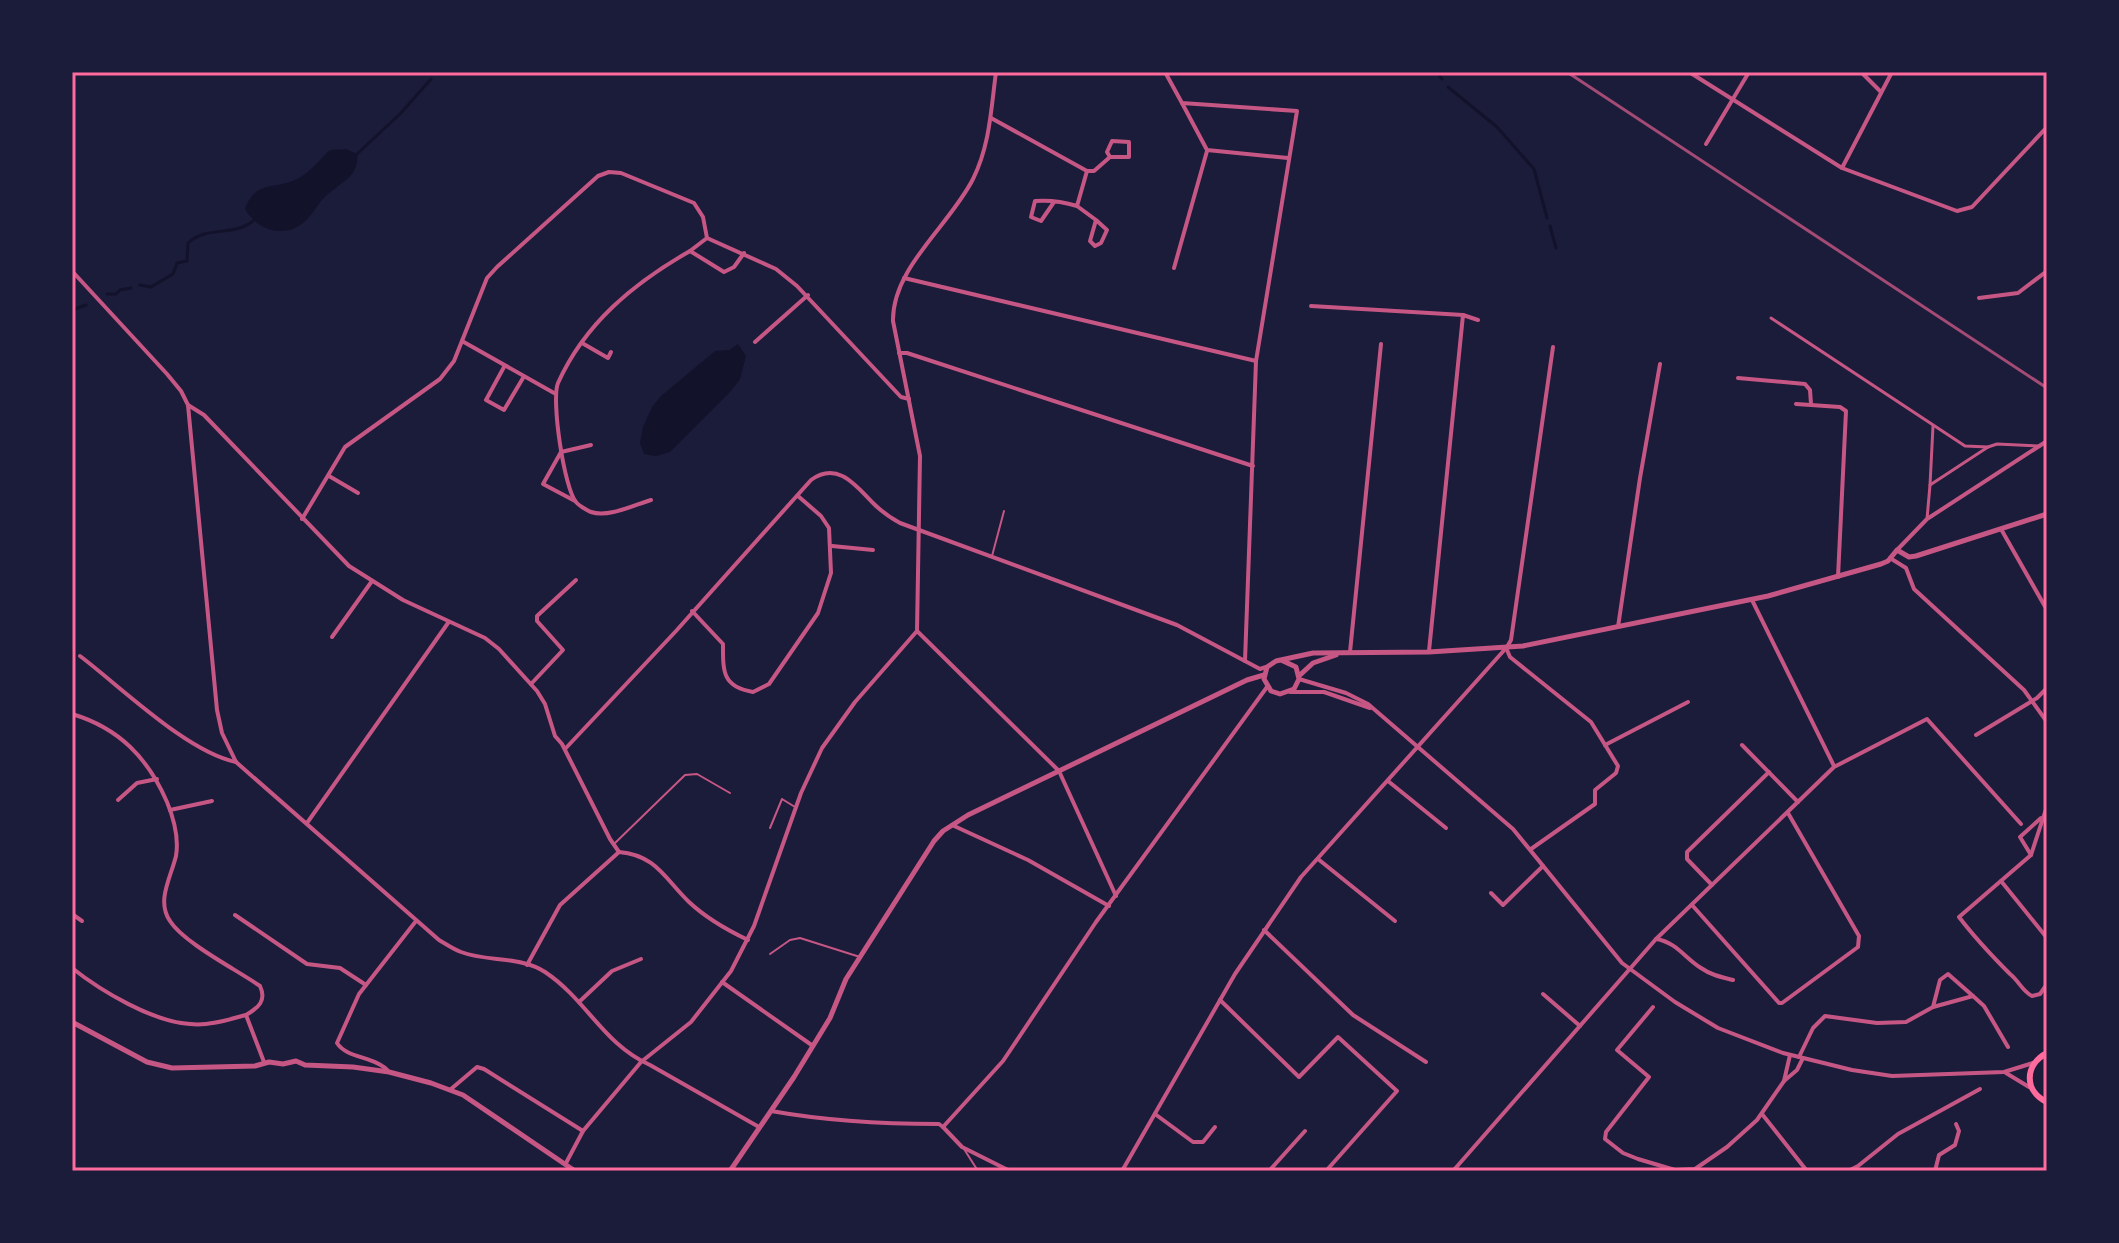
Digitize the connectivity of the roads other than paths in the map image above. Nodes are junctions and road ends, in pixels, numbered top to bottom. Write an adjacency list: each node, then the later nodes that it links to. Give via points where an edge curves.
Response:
1 (996, 72): 10 (street)
2 (1165, 72): 9 (street)
3 (1689, 72): 8 (street)
4 (1749, 72): 8 (street)
5 (1861, 72): 7 (street)
6 (1892, 72): 7 (street)
7 (1881, 92): 16 (street)
8 (1732, 100): 12 (street); 16 (street)
9 (1182, 103): 13 (street); 15 (street, via 1297,111)
10 (991, 118): 17 (street); 27 (street, via 968,189)
11 (2047, 127): 16 (street, via 1972,207 1957,211)
12 (1706, 144)
13 (1207, 150): 15 (street); 24 (street)
14 (1110, 157): 14 (street, via 1129,157 1129,142 1112,141); 17 (street)
15 (1288, 158): 41 (street)
16 (1842, 168)
17 (1087, 171): 19 (street)
18 (1054, 202): 18 (street, via 1035,201 1031,217 1041,221); 19 (street)
19 (1077, 206): 20 (street)
20 (1096, 220): 20 (street, via 1090,241 1095,246 1107,230)
21 (707, 238): 22 (street); 23 (street); 34 (street, via 694,203 621,173 598,176 487,278)
22 (690, 251): 23 (street, via 724,272); 36 (street, via 611,305)
23 (744, 253): 28 (street, via 776,269)
24 (1174, 268)
25 (72, 271): 50 (street)
26 (2047, 271): 29 (street, via 2018,293)
27 (903, 278): 40 (street, via 892,308); 41 (street)
28 (808, 295): 35 (street); 47 (street, via 901,397)
29 (1979, 298)
30 (1311, 306): 31 (street)
31 (1463, 315): 33 (street); 86 (street)
32 (1771, 318): 51 (street)
33 (1478, 320)
34 (462, 341): 43 (street); 58 (street, via 440,379 345,447)
35 (755, 342)
36 (582, 343): 39 (street, via 608,358); 46 (street)
37 (1381, 344): 87 (street)
38 (1553, 347): 85 (street)
39 (611, 352)
40 (899, 353): 47 (street); 57 (street)
41 (1256, 361): 57 (street)
42 (1660, 364): 82 (street)
43 (504, 367): 44 (street); 44 (street, via 486,400 504,410)
44 (523, 378): 46 (street)
45 (1738, 378): 49 (street, via 1809,385)
46 (554, 394): 56 (street)
47 (909, 399): 69 (street, via 920,456)
48 (1796, 404): 49 (street)
49 (1811, 404): 75 (street, via 1846,411)
50 (188, 405): 66 (street, via 204,415); 109 (street, via 217,710)
51 (1933, 426): 55 (street, via 1965,446); 59 (street)
52 (2047, 441): 54 (street)
53 (591, 445): 56 (street)
54 (2041, 446): 55 (street); 67 (street)
55 (1988, 447): 59 (street)
56 (561, 452): 63 (street); 63 (street, via 543,484)
57 (1253, 466): 91 (street)
58 (329, 476): 60 (street); 66 (street)
59 (1930, 485): 67 (street)
60 (358, 493)
61 (798, 496): 69 (street, via 818,475 846,476 884,513); 70 (street, via 829,528); 80 (street)
62 (651, 500): 63 (street, via 601,513)
63 (575, 501)
64 (1004, 511): 73 (lane)
65 (2047, 514): 68 (street)
66 (302, 519): 77 (street, via 342,560)
67 (1927, 519): 72 (street)
68 (2001, 529): 72 (street, via 1916,556); 79 (street)
69 (920, 532): 73 (street); 83 (street)
70 (831, 546): 71 (street); 80 (street, via 831,573 818,613 762,689 733,686 723,667 723,644)
71 (873, 550)
72 (1897, 550): 74 (street)
73 (991, 557): 91 (street, via 1177,625)
74 (1890, 558): 75 (street); 99 (street, via 1906,568 1914,589)
75 (1838, 577): 78 (street)
76 (576, 580): 95 (street, via 537,616 563,650)
77 (372, 581): 81 (street); 84 (street)
78 (1752, 600): 82 (street); 110 (street)
79 (2047, 610)
80 (692, 611): 108 (street)
81 (448, 623): 95 (street, via 485,638); 126 (street)
82 (1618, 628): 85 (street)
83 (917, 631): 111 (street); 122 (street, via 842,717 822,748)
84 (332, 637)
85 (1507, 647): 86 (street); 105 (street, via 1510,657 1591,722); 107 (street)
86 (1429, 652): 87 (street)
87 (1350, 653): 88 (street)
88 (1340, 654): 90 (street); 94 (street, via 1313,663)
89 (80, 656): 109 (street, via 199,747)
90 (1281, 660): 92 (street); 94 (street, via 1292,663)
91 (1245, 661): 92 (street)
92 (1267, 667): 93 (street)
93 (1264, 675): 96 (street); 111 (street)
94 (1299, 678): 98 (street); 101 (street, via 1346,693)
95 (531, 684): 108 (street)
96 (1267, 687): 98 (street, via 1275,693); 140 (street)
97 (2047, 688): 99 (street)
98 (1290, 692): 101 (street, via 1324,692)
99 (2030, 701): 103 (street); 104 (street)
100 (1688, 702): 105 (street)
101 (1376, 711): 107 (street)
102 (72, 714): 113 (street, via 108,728 130,745)
103 (2047, 722)
104 (1976, 735)
105 (1605, 745): 132 (street, via 1619,769 1595,790 1595,804)
106 (1742, 745): 112 (street)
107 (1418, 746): 114 (street); 132 (street)
108 (565, 749): 131 (street)
109 (236, 762): 126 (street)
110 (1834, 767): 120 (street); 127 (street, via 1927,719)
111 (1059, 771): 128 (street); 140 (street)
112 (1769, 772): 120 (street); 138 (street, via 1687,852 1687,859)
113 (157, 779): 118 (street, via 137,783); 123 (street)
114 (1388, 781): 130 (street); 135 (street)
115 (2047, 789): 117 (street)
116 (730, 793): 131 (lane, via 697,774 685,775)
117 (2047, 799)
118 (118, 800)
119 (212, 801): 123 (street)
120 (1798, 802): 124 (street)
121 (2047, 806): 125 (street)
122 (797, 807): 129 (lane, via 782,799); 151 (street)
123 (170, 810): 168 (street, via 177,838 165,911 177,930 260,986 262,1001)
124 (1788, 813): 138 (street); 141 (street, via 1859,936 1858,947 1779,1003)
125 (2044, 816): 134 (street); 134 (street, via 2020,837)
126 (307, 823): 146 (street)
127 (2021, 824)
128 (952, 825): 142 (street); 153 (street, via 934,841)
129 (770, 828)
130 (1446, 828)
131 (613, 845): 133 (street)
132 (1530, 850): 136 (street)
133 (619, 852): 151 (street, via 653,862 709,919); 155 (street, via 560,905)
134 (2031, 855): 137 (street)
135 (1318, 859): 147 (street); 148 (street)
136 (1543, 866): 139 (street, via 1503,905); 157 (street)
137 (2001, 881): 149 (street); 160 (street, via 1959,917 2025,992 2040,994)
138 (1712, 885): 141 (street)
139 (1491, 893)
140 (1116, 896): 142 (street)
141 (1692, 905): 150 (street)
142 (1109, 906): 192 (street, via 1003,1061)
143 (72, 914): 145 (street)
144 (235, 915): 161 (street, via 307,964 340,968)
145 (82, 921)
146 (416, 921): 155 (street, via 462,953); 161 (street)
147 (1395, 921)
148 (1264, 930): 164 (street); 178 (street, via 1353,1015)
149 (2047, 938)
150 (1656, 939): 157 (street); 158 (street, via 1671,943 1699,968)
151 (748, 940): 159 (street)
152 (770, 954): 153 (lane, via 800,938)
153 (861, 957): 171 (street)
154 (641, 959): 165 (street, via 612,971)
155 (527, 965): 165 (street, via 545,972)
156 (72, 968): 168 (street, via 165,1019 202,1024)
157 (1629, 968): 170 (street); 174 (street, via 1718,1028)
158 (1733, 980)
159 (722, 982): 171 (street); 177 (street, via 691,1022)
160 (2047, 984)
161 (366, 985): 180 (street, via 338,1047)
162 (1543, 994): 170 (street)
163 (1973, 996): 167 (street); 167 (street, via 1948,974 1940,980); 172 (street)
164 (1220, 1000): 188 (street); 206 (street, via 1299,1077 1338,1037 1397,1091)
165 (579, 1002): 177 (street, via 616,1045)
166 (1653, 1007): 198 (street, via 1617,1050 1649,1077 1605,1139 1638,1159)
167 (1933, 1007): 175 (street, via 1917,1018 1892,1024 1825,1016 1813,1028)
168 (246, 1015): 176 (street)
169 (72, 1022): 176 (street, via 129,1054 172,1068)
170 (1580, 1026): 207 (street)
171 (813, 1046): 187 (street)
172 (2008, 1047)
173 (2047, 1053): 179 (main road)
174 (1790, 1055): 175 (street); 182 (street)
175 (1801, 1058): 181 (street, via 1892,1076); 182 (street)
176 (264, 1062): 180 (street)
177 (641, 1062): 191 (street); 194 (street)
178 (1426, 1062)
179 (2035, 1062): 181 (street); 185 (main road, via 2030,1074)
180 (389, 1072): 183 (street)
181 (2004, 1072): 185 (street)
182 (1784, 1081): 189 (street)
183 (451, 1089): 194 (street, via 477,1067 484,1069); 197 (street)
184 (1980, 1089): 208 (street, via 1898,1134)
185 (2034, 1092): 186 (main road)
186 (2047, 1102)
187 (771, 1111): 191 (street); 192 (street)
188 (1155, 1114): 193 (street, via 1193,1142 1203,1142); 204 (street)
189 (1762, 1114): 198 (street); 199 (street)
190 (1956, 1124): 209 (street, via 1955,1145 1939,1155)
191 (759, 1127): 201 (street)
192 (943, 1127): 196 (street)
193 (1215, 1127)
194 (583, 1131): 197 (street)
195 (1305, 1131): 205 (street)
196 (964, 1148): 202 (lane); 203 (street)
197 (566, 1163): 200 (street)
198 (1695, 1170)
199 (1805, 1170)
200 (575, 1171)
201 (730, 1171)
202 (978, 1171)
203 (1010, 1171)
204 (1122, 1171)
205 (1269, 1171)
206 (1326, 1171)
207 (1453, 1171)
208 (1848, 1171)
209 (1935, 1171)

